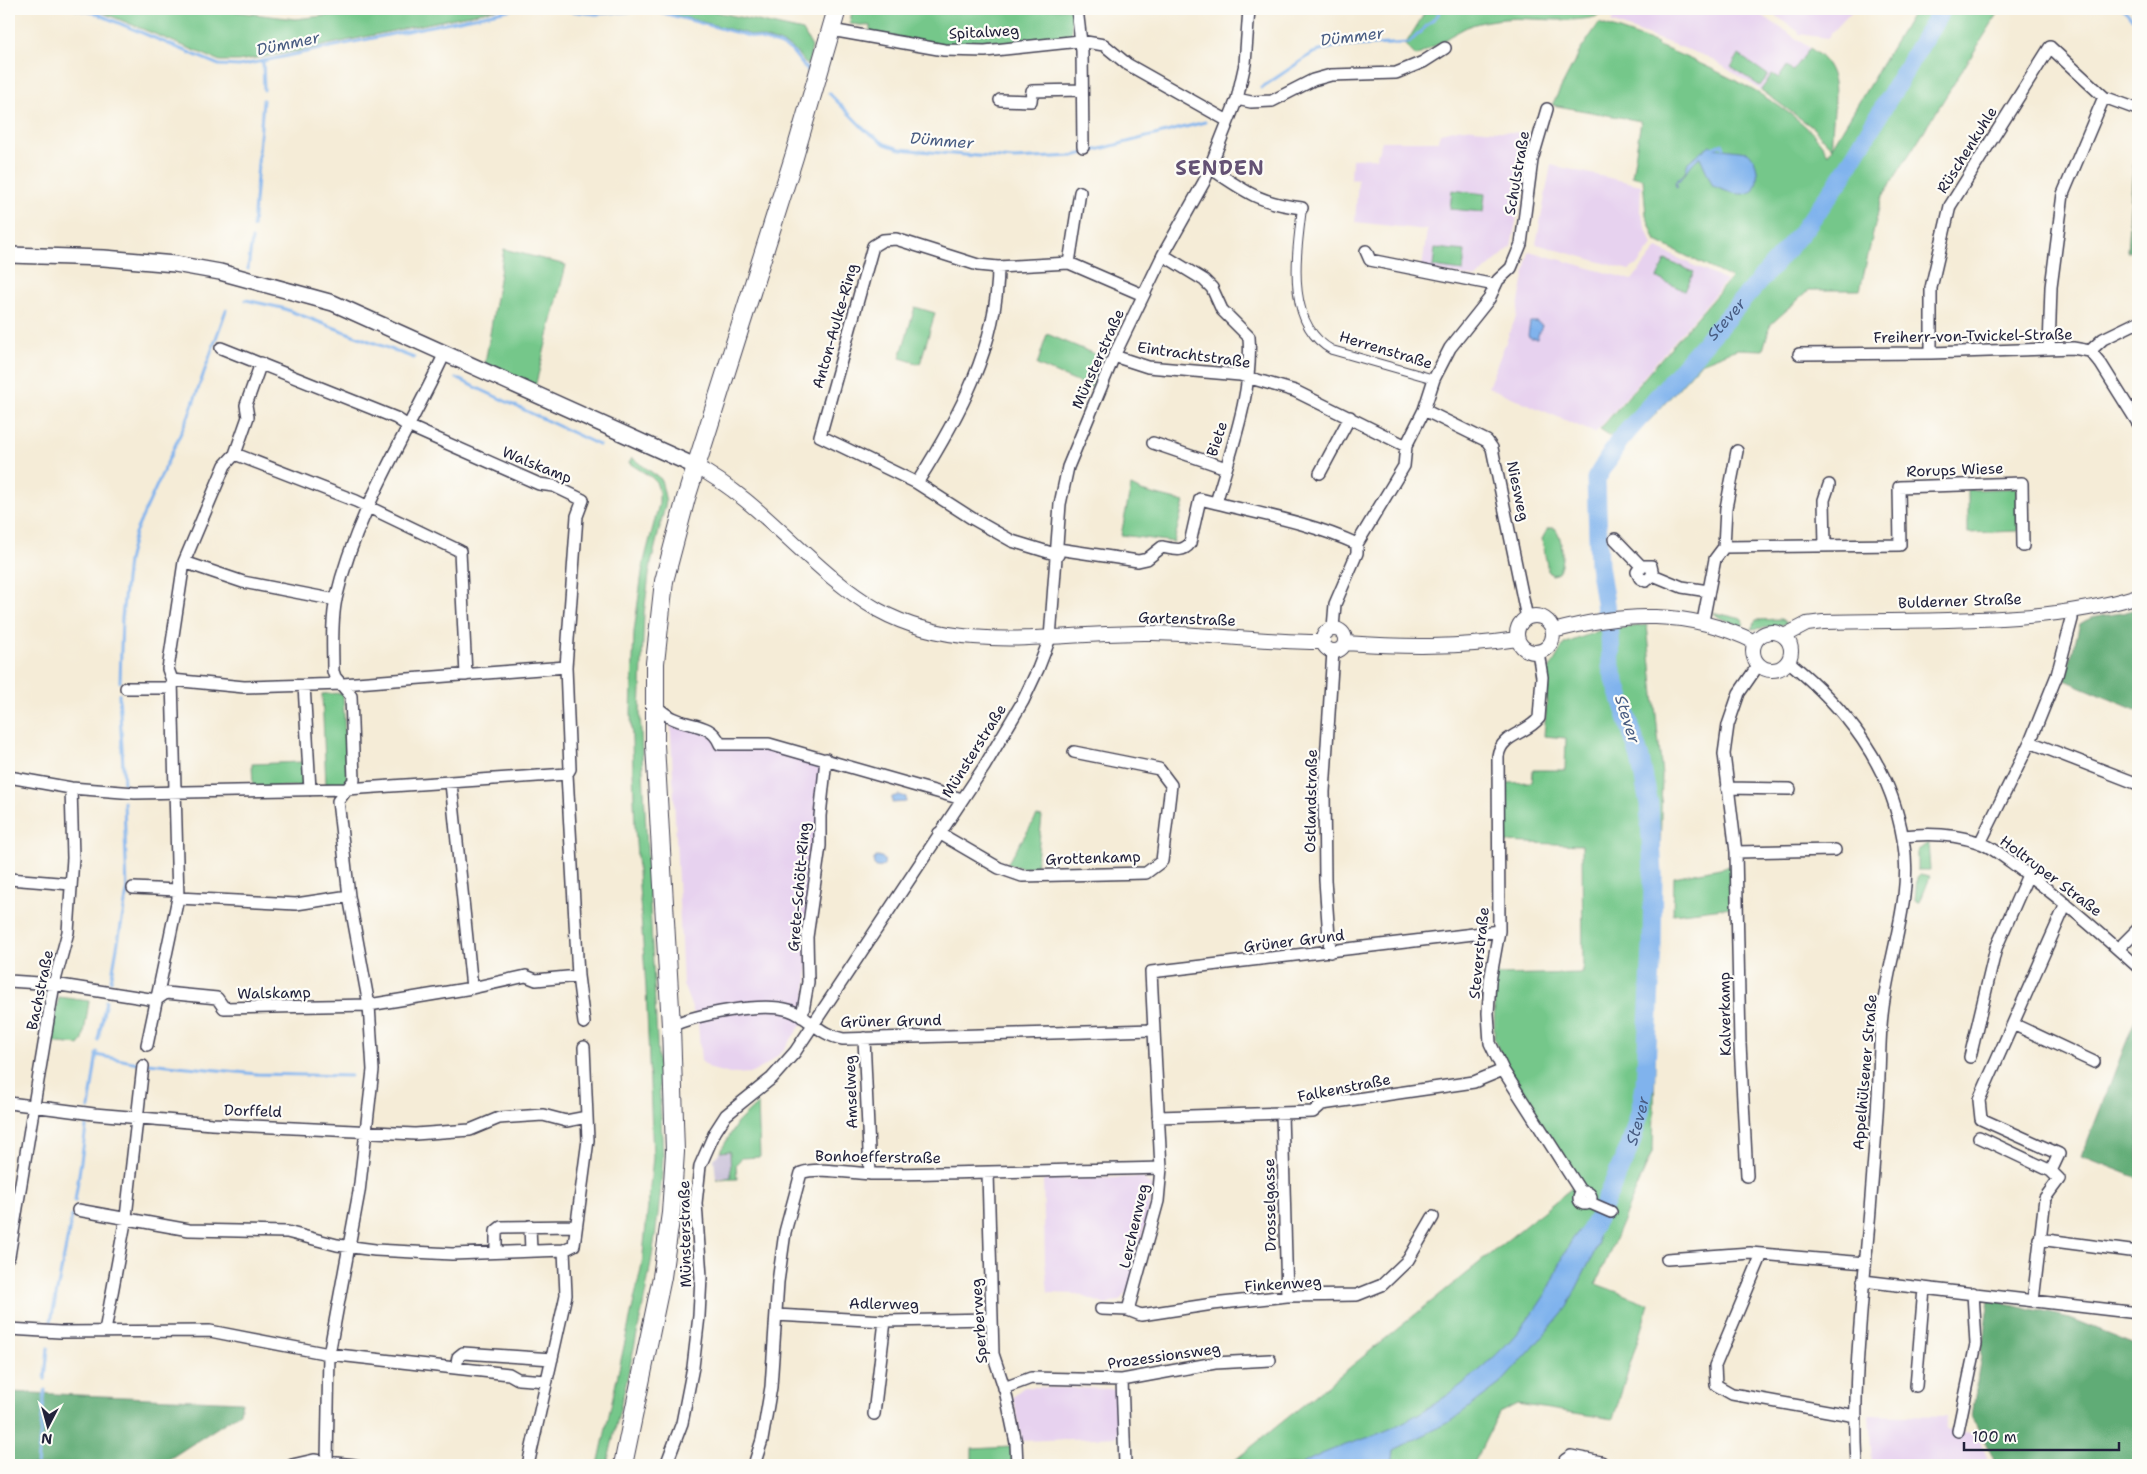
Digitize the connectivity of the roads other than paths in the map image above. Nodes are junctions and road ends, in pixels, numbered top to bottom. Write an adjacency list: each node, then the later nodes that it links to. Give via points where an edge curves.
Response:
1 (837, 9): 4 (main road)
2 (1077, 9): 5 (street)
3 (1248, 9): 9 (street, Münsterstraße, via 1245,64)
4 (831, 30): 5 (street, Spitalweg, via 944,50 985,51); 44 (main road)
5 (1080, 41): 7 (street); 13 (street, Spitalweg, via 1104,45 1132,67)
6 (1445, 48): 9 (street, via 1424,62 1396,73 1331,75 1313,80 1272,101)
7 (1082, 90): 10 (street, via 1032,91 1031,101); 14 (street)
8 (2104, 97): 11 (street, Rüschenkuhle); 27 (street, via 2064,194 2051,286); 29 (street, Rüschenkuhle, via 2050,47 1950,206 1931,288)
9 (1237, 99): 13 (street, Münsterstraße)
10 (1000, 100)
11 (2134, 108)
12 (1547, 109): 23 (street, Schulstraße, via 1532,160 1521,244 1511,268)
13 (1228, 121): 15 (street, Münsterstraße)
14 (1083, 147)
15 (1210, 168): 17 (street, via 1255,198); 20 (street, Münsterstraße)
16 (1080, 192): 21 (street)
17 (1302, 208): 35 (street, Herrenstraße, via 1297,253 1300,300 1307,325 1321,344)
18 (1366, 251): 23 (street, via 1370,260)
19 (9, 255): 30 (main road, via 104,258 176,264 220,272 333,303)
20 (1164, 255): 24 (street, Münsterstraße); 34 (street, Biete, via 1204,280 1212,288 1222,310 1249,337)
21 (1069, 263): 22 (street, Anton-Aulke-Ring); 24 (street, Anton-Aulke-Ring)
22 (998, 267): 47 (street, via 998,291 982,357 958,414); 47 (street, Anton-Aulke-Ring, via 978,265 896,239 883,240 873,246 820,436)
23 (1496, 282): 35 (street, via 1489,298 1450,348)
24 (1143, 296): 32 (street, Münsterstraße)
25 (2138, 322): 28 (street, via 2103,339)
26 (221, 348): 33 (street, Walskamp)
27 (2049, 349): 28 (street, Freiherr-von-Twickel-Straße); 29 (street, Freiherr-von-Twickel-Straße)
28 (2090, 351): 38 (street, Freiherr-von-Twickel-Straße)
29 (1931, 353): 31 (street, Freiherr-von-Twickel-Straße)
30 (444, 354): 39 (street); 44 (main road)
31 (1799, 354)
32 (1114, 356): 34 (street, Eintrachtstraße, via 1148,367); 56 (street, Münsterstraße, via 1068,469 1060,504)
33 (261, 363): 39 (street, Walskamp, via 396,418); 43 (street, via 246,405 248,417)
34 (1248, 377): 37 (street, Eintrachtstraße, via 1295,391); 45 (street, Biete)
35 (1434, 379): 36 (street, Herrenstraße)
36 (1424, 410): 41 (street, Herrenstraße); 62 (street, Niesweg, via 1487,441 1492,448)
37 (1350, 417): 41 (street, Eintrachtstraße); 46 (street)
38 (2138, 423)
39 (408, 426): 50 (street); 75 (street, Walskamp, via 583,500 577,516)
40 (1152, 443): 45 (street, Biete)
41 (1406, 446): 52 (street, Herrenstraße, via 1404,466)
42 (1737, 451): 55 (street, via 1726,508)
43 (235, 454): 50 (street); 57 (street, via 224,465)
44 (695, 466): 67 (street, Gartenstraße, via 731,487 827,574 852,594 886,614 928,631 956,636); 81 (main road, via 664,581 658,623)
45 (1226, 468): 49 (street)
46 (1320, 473)
47 (917, 483): 56 (street, Anton-Aulke-Ring, via 1012,541)
48 (1829, 485): 53 (street, via 1824,500)
49 (1216, 503): 52 (street, via 1303,523); 56 (street, Anton-Aulke-Ring, via 1200,499 1190,544 1186,549 1162,547 1147,559 1138,561)
50 (368, 508): 60 (street); 76 (street, via 460,551)
51 (1615, 539): 58 (street, via 1641,566 1651,566 1653,575 1682,587)
52 (1357, 544): 64 (street, Herrenstraße, via 1357,553 1335,604)
53 (1825, 546): 54 (street, Rorups Wiese, via 1900,545 1899,487 2022,483); 55 (street, Rorups Wiese)
54 (2023, 546)
55 (1724, 547): 58 (street, via 1715,560)
56 (1058, 552): 67 (street, Münsterstraße)
57 (184, 562): 60 (street, via 243,582); 77 (street, via 168,669)
58 (1708, 591): 63 (street)
59 (2138, 596): 61 (street, Bulderner Straße)
60 (336, 600): 79 (street, via 333,671)
61 (2072, 610): 66 (street, Bulderner Straße, via 1978,618 1823,622 1807,624); 82 (street, via 2057,675)
62 (1527, 618): 65 (street, via 1542,617); 68 (street, via 1518,626)
63 (1703, 621): 65 (street, via 1658,616 1591,622); 70 (street)
64 (1333, 628): 69 (street, via 1326,631); 71 (street, via 1341,631)
65 (1553, 631): 72 (street, via 1550,645)
66 (1784, 636): 70 (street, via 1768,632); 73 (street, via 1791,650)
67 (1050, 638): 69 (street, Gartenstraße, via 1153,633); 95 (street, Münsterstraße, via 1019,708)
68 (1517, 639): 71 (street, via 1409,648); 72 (street, via 1525,650)
69 (1322, 642): 71 (street, via 1326,648)
70 (1755, 642): 74 (street, via 1754,655)
71 (1339, 647): 111 (street, Ostlandstraße, via 1324,792)
72 (1538, 652): 109 (street, Steverstraße, via 1542,677 1539,718 1527,730 1504,740 1499,748)
73 (1788, 661): 74 (street, via 1774,669); 97 (street, Appelhülsener Straße, via 1822,690 1858,732 1889,786)
74 (1759, 664): 90 (street, Kalverkamp, via 1739,693 1728,725 1724,754)
75 (566, 667): 76 (street); 85 (street, Walskamp, via 570,770)
76 (466, 675): 79 (street)
77 (172, 684): 78 (street, via 244,687); 80 (street); 94 (street)
78 (304, 684): 79 (street); 93 (street)
79 (343, 684): 91 (street, via 351,696 354,780)
80 (126, 688)
81 (655, 706): 84 (street, via 673,718 707,728 716,734 720,744 769,744); 122 (main road)
82 (2030, 742): 88 (street); 98 (street)
83 (1074, 752): 96 (street, Grottenkamp, via 1159,769 1171,785 1162,861 1146,873 1022,876 1000,868)
84 (826, 759): 95 (street); 119 (street, Grete-Schött-Ring, via 820,846 806,937 808,982)
85 (566, 774): 87 (street); 113 (street, Walskamp)
86 (9, 777): 89 (street)
87 (451, 783): 91 (street); 116 (street)
88 (2138, 784)
89 (71, 788): 94 (street); 103 (street, Bachstraße)
90 (1727, 788): 92 (street); 100 (street, Kalverkamp)
91 (347, 789): 93 (street); 106 (street, via 338,800)
92 (1790, 789)
93 (310, 790): 94 (street)
94 (176, 793): 105 (street)
95 (962, 799): 96 (street, Münsterstraße)
96 (939, 833): 123 (street, Münsterstraße)
97 (1903, 836): 98 (street, Holtruper Straße, via 1942,834); 161 (street, Appelhülsener Straße, via 1905,889 1882,1014)
98 (1980, 843): 101 (street, Holtruper Straße)
99 (1835, 850): 100 (street)
100 (1736, 852): 144 (street, Kalverkamp, via 1740,1044)
101 (2028, 874): 107 (street, Holtruper Straße); 128 (street, via 1996,948)
102 (9, 879): 103 (street)
103 (72, 884): 115 (street, Bachstraße, via 68,932)
104 (133, 888): 105 (street)
105 (178, 894): 106 (street, via 296,904); 117 (street)
106 (349, 896): 118 (street)
107 (2066, 904): 110 (street, Holtruper Straße); 121 (street)
108 (2138, 929): 110 (street)
109 (1499, 931): 111 (street, Grüner Grund); 131 (street, Steverstraße, via 1488,1013 1490,1043)
110 (2118, 949): 112 (street, Holtruper Straße)
111 (1330, 952): 124 (street, Grüner Grund, via 1151,972)
112 (2138, 967)
113 (578, 976): 116 (street, Walskamp, via 536,980 526,976); 120 (street, Walskamp)
114 (9, 981): 115 (street, Walskamp)
115 (54, 984): 117 (street, Walskamp); 133 (street, Bachstraße)
116 (472, 988): 118 (street, Walskamp)
117 (156, 1000): 118 (street, Walskamp, via 166,993 217,998 224,1008); 126 (street)
118 (369, 1005): 138 (street, via 373,1070)
119 (802, 1017): 122 (street, via 789,1010 771,1008 690,1017); 123 (street)
120 (584, 1024)
121 (2012, 1024): 129 (street); 141 (street, via 1979,1100 1981,1119 2059,1154)
122 (671, 1026): 192 (main road, via 675,1152 671,1212 662,1277)
123 (812, 1026): 125 (street, Grüner Grund, via 833,1037); 193 (street, Münsterstraße, via 772,1078 726,1115 700,1166 696,1203 700,1316 682,1423)
124 (1153, 1030): 125 (street, Grüner Grund); 137 (street, Grüner Grund)
125 (864, 1038): 143 (street, Amselweg)
126 (147, 1045)
127 (584, 1047): 136 (street)
128 (1970, 1057)
129 (2094, 1062)
130 (143, 1066): 135 (street)
131 (1503, 1070): 134 (street, Falkenstraße, via 1474,1082 1322,1104 1313,1112); 147 (street, Steverstraße, via 1581,1192 1590,1194 1590,1203)
132 (9, 1103): 133 (street, Dorffeld)
133 (35, 1106): 135 (street, Dorffeld); 145 (street, Bachstraße)
134 (1282, 1113): 137 (street, Falkenstraße); 165 (street, Drosselgasse)
135 (138, 1118): 138 (street, Dorffeld); 148 (street)
136 (587, 1118): 138 (street, Dorffeld, via 566,1121 543,1115 499,1118 470,1130 415,1134); 151 (street, via 588,1140)
137 (1158, 1118): 140 (street, Lerchenweg)
138 (366, 1130): 153 (street)
139 (1978, 1137): 141 (street)
140 (1161, 1168): 142 (street, Bonhoefferstraße); 168 (street, Lerchenweg, via 1158,1201)
141 (2051, 1171): 152 (street, via 2059,1179 2045,1198)
142 (988, 1173): 143 (street, Bonhoefferstraße); 171 (street, Sperberweg)
143 (870, 1174): 170 (street, Bonhoefferstraße, via 801,1173 785,1232)
144 (1747, 1176)
145 (14, 1202): 159 (street, Bachstraße)
146 (78, 1210): 148 (street)
147 (1611, 1212)
148 (126, 1217): 153 (street, via 189,1230 287,1232); 174 (street)
149 (1433, 1217): 165 (street, Finkenweg, via 1408,1260 1382,1285 1357,1295)
150 (530, 1226): 151 (street); 155 (street); 156 (street, via 501,1226 496,1231)
151 (576, 1226): 154 (street, via 574,1245)
152 (2040, 1238): 157 (street); 166 (street)
153 (350, 1247): 156 (street, via 452,1254); 175 (street, via 336,1304)
154 (564, 1250): 155 (street); 177 (street, via 566,1295)
155 (531, 1251): 156 (street)
156 (496, 1252)
157 (2138, 1252)
158 (1762, 1254): 160 (street); 161 (street); 186 (street, via 1715,1366 1716,1385 1732,1394)
159 (9, 1256)
160 (1667, 1259)
161 (1865, 1263): 162 (street, Appelhülsener Straße)
162 (1863, 1281): 163 (street); 186 (street, Appelhülsener Straße, via 1857,1342)
163 (1924, 1288): 164 (street); 183 (street)
164 (1973, 1293): 166 (street); 187 (street, via 1976,1344)
165 (1287, 1296): 168 (street, Finkenweg, via 1141,1315)
166 (2033, 1300): 169 (street)
167 (1101, 1310): 168 (street, Finkenweg)
168 (1128, 1310)
169 (2138, 1313)
170 (776, 1315): 172 (street, Adlerweg); 194 (street, Bonhoefferstraße, via 771,1387)
171 (992, 1319): 172 (street, Adlerweg); 184 (street, Sperberweg, via 993,1354)
172 (885, 1321): 185 (street)
173 (9, 1329): 174 (street)
174 (105, 1331): 175 (street, via 210,1331)
175 (329, 1354): 179 (street); 188 (street)
176 (510, 1356): 177 (street); 179 (street, via 463,1353 458,1357); 180 (street)
177 (552, 1359): 182 (street)
178 (1270, 1360): 181 (street, Prozessionsweg, via 1215,1363)
179 (456, 1368): 180 (street)
180 (509, 1374): 182 (street, via 518,1379)
181 (1122, 1380): 184 (street, Prozessionsweg, via 1031,1378); 196 (street)
182 (547, 1381): 191 (street)
183 (1916, 1386)
184 (1004, 1388): 195 (street, Sperberweg, via 1016,1444)
185 (874, 1414)
186 (1856, 1416): 199 (street, Appelhülsener Straße)
187 (1958, 1431)
188 (327, 1462): 189 (street, via 314,1460); 190 (street)
189 (292, 1465)
190 (355, 1465)
191 (528, 1465)
192 (623, 1465)
193 (666, 1465)
194 (754, 1465)
195 (1017, 1465)
196 (1125, 1465)
197 (1564, 1465): 198 (street, via 1570,1456 1601,1462)
198 (1601, 1465)
199 (1857, 1465)

